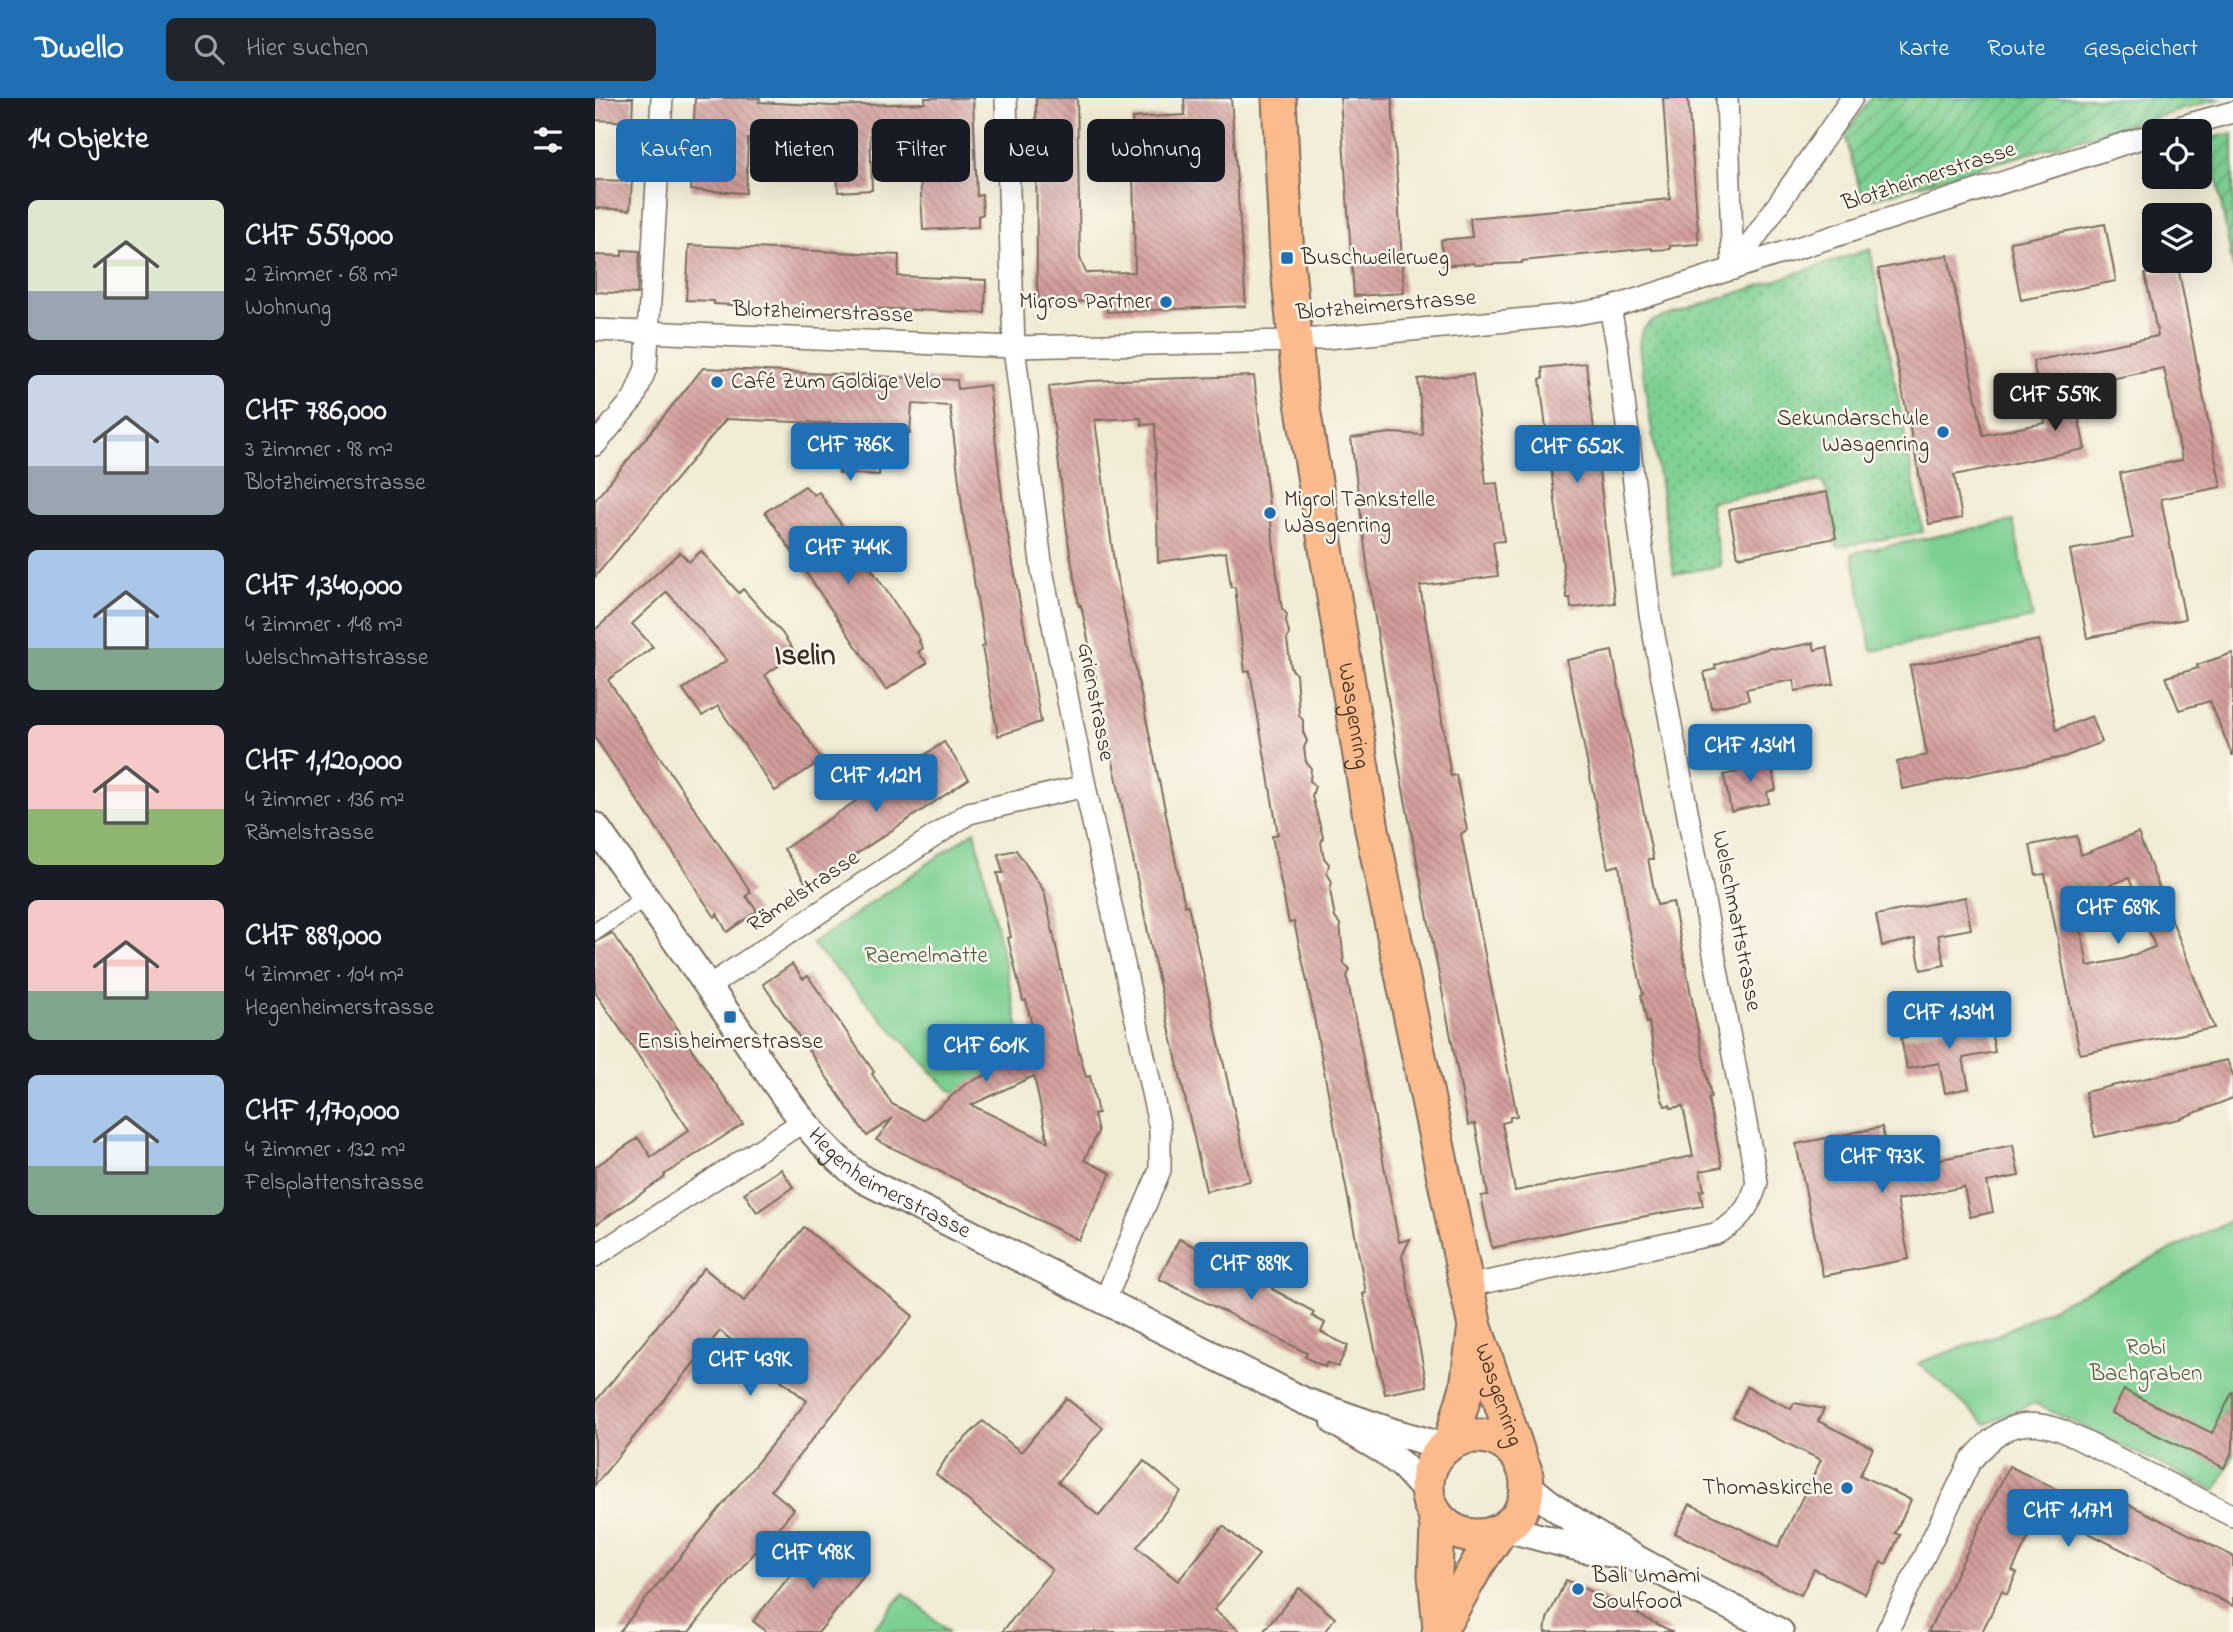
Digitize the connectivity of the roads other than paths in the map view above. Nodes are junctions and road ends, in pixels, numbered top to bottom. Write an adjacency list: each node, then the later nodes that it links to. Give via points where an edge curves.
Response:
1 (661, 98): 12 (street)
2 (1006, 98): 14 (street, Grienstrasse)
3 (1279, 98): 13 (main road, Wasgenring)
4 (1727, 98): 9 (street)
5 (1852, 98): 9 (street)
6 (2233, 112): 7 (street)
7 (2208, 119)
8 (2142, 138): 9 (street, Blotzheimerstrasse)
9 (1733, 269): 10 (street, Blotzheimerstrasse)
10 (1610, 308): 13 (street, Blotzheimerstrasse); 23 (street, Welschmattstrasse, via 1650,614 1757,1182 1748,1208 1715,1234)
11 (595, 330): 12 (street, Blotzheimerstrasse)
12 (648, 333): 14 (street, Blotzheimerstrasse); 15 (street, via 646,368 634,398)
13 (1294, 341): 14 (street, Blotzheimerstrasse); 23 (main road, Wasgenring, via 1372,829)
14 (1014, 347): 16 (street, Grienstrasse, via 1042,570)
15 (595, 445)
16 (1085, 786): 20 (street, Rämelstrasse, via 969,813); 24 (street, Grienstrasse, via 1160,1129 1160,1170)
17 (595, 826): 18 (street, Hegenheimerstrasse)
18 (646, 897): 19 (street); 20 (street, Hegenheimerstrasse)
19 (595, 932)
20 (709, 986): 21 (street, Hegenheimerstrasse)
21 (804, 1121): 22 (street); 24 (street, Hegenheimerstrasse, via 840,1163 864,1180)
22 (595, 1256)
23 (1467, 1286): 25 (main road, Wasgenring)
24 (1104, 1300): 26 (street, Hegenheimerstrasse)
25 (1475, 1327): 27 (main road, Wasgenring, via 1467,1387); 28 (main road, Wasgenring)
26 (1304, 1401): 27 (street, Hegenheimerstrasse, via 1393,1432); 29 (street, Hegenheimerstrasse, via 1403,1466)
27 (1448, 1445): 28 (main road, via 1472,1436 1505,1444); 29 (main road, via 1430,1467)
28 (1524, 1473): 31 (main road, via 1524,1504); 32 (street, via 1571,1519)
29 (1431, 1503): 31 (main road, via 1450,1528 1460,1533 1481,1536); 33 (main road, via 1437,1528)
30 (2233, 1516): 35 (street, via 2063,1431 2026,1423 2004,1430 1970,1462)
31 (1503, 1529): 32 (street); 33 (main road)
32 (1629, 1557): 34 (street)
33 (1440, 1630)
34 (1780, 1632)
35 (1887, 1632)

